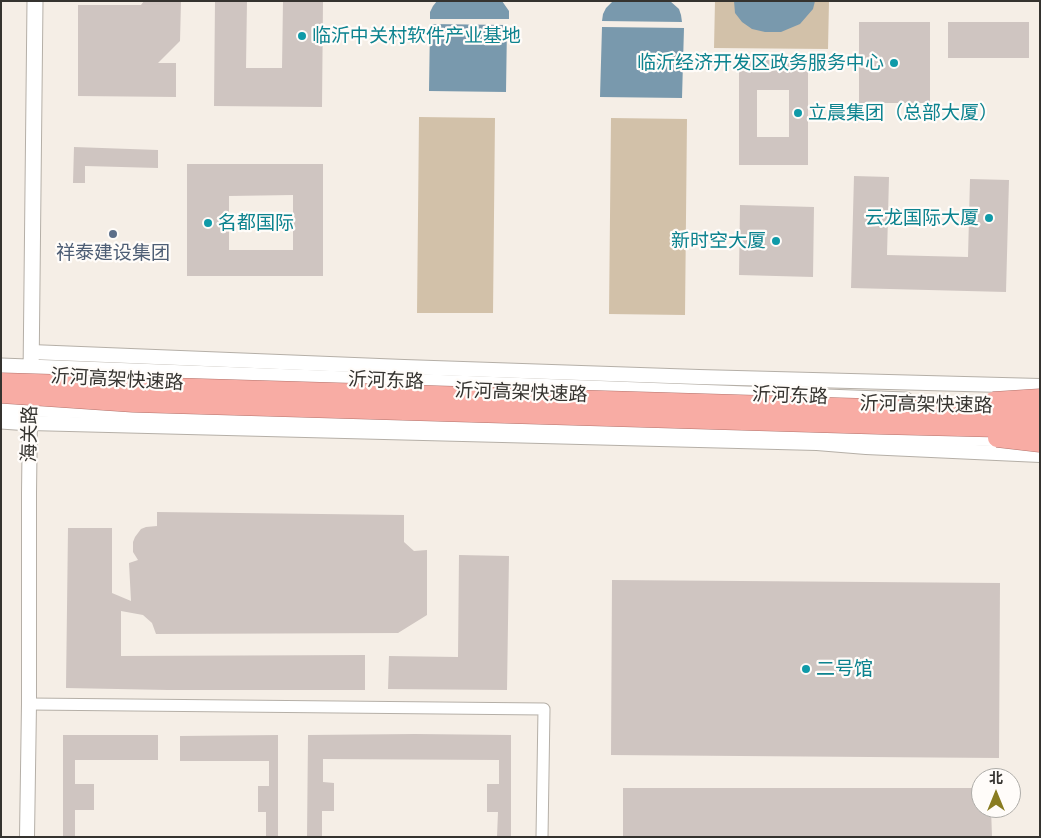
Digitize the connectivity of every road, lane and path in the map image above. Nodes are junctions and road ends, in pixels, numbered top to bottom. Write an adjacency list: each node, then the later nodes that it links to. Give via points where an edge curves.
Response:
1 (35, 1): 2 (main road, 海关路)
2 (31, 359): 3 (main road, 沂河东路); 5 (street); 8 (main road, 沂河东路); 11 (main road, 海关路)
3 (1, 366)
4 (1, 382): 12 (highway, 沂河高架快速路, bridge)
5 (1040, 386)
6 (1, 394): 12 (highway, 沂河高架快速路, bridge, via 133,403)
7 (1040, 398): 12 (highway, bridge)
8 (1040, 406)
9 (1, 408): 11 (main road, 沂河东路)
10 (1040, 413): 12 (highway, 沂河高架快速路, bridge)
11 (30, 416): 13 (main road); 15 (main road, 沂河东路); 17 (street); 19 (street, 海关路)
12 (879, 417): 14 (highway, 沂河高架快速路, bridge); 16 (highway, bridge)
13 (1, 421)
14 (1040, 429)
15 (760, 432): 16 (main road, 沂河东路); 17 (main road)
16 (1040, 441)
17 (789, 442): 18 (street)
18 (1040, 455)
19 (29, 704): 20 (street, 海关路); 21 (street, via 544,709)
20 (27, 837)
21 (542, 837)

